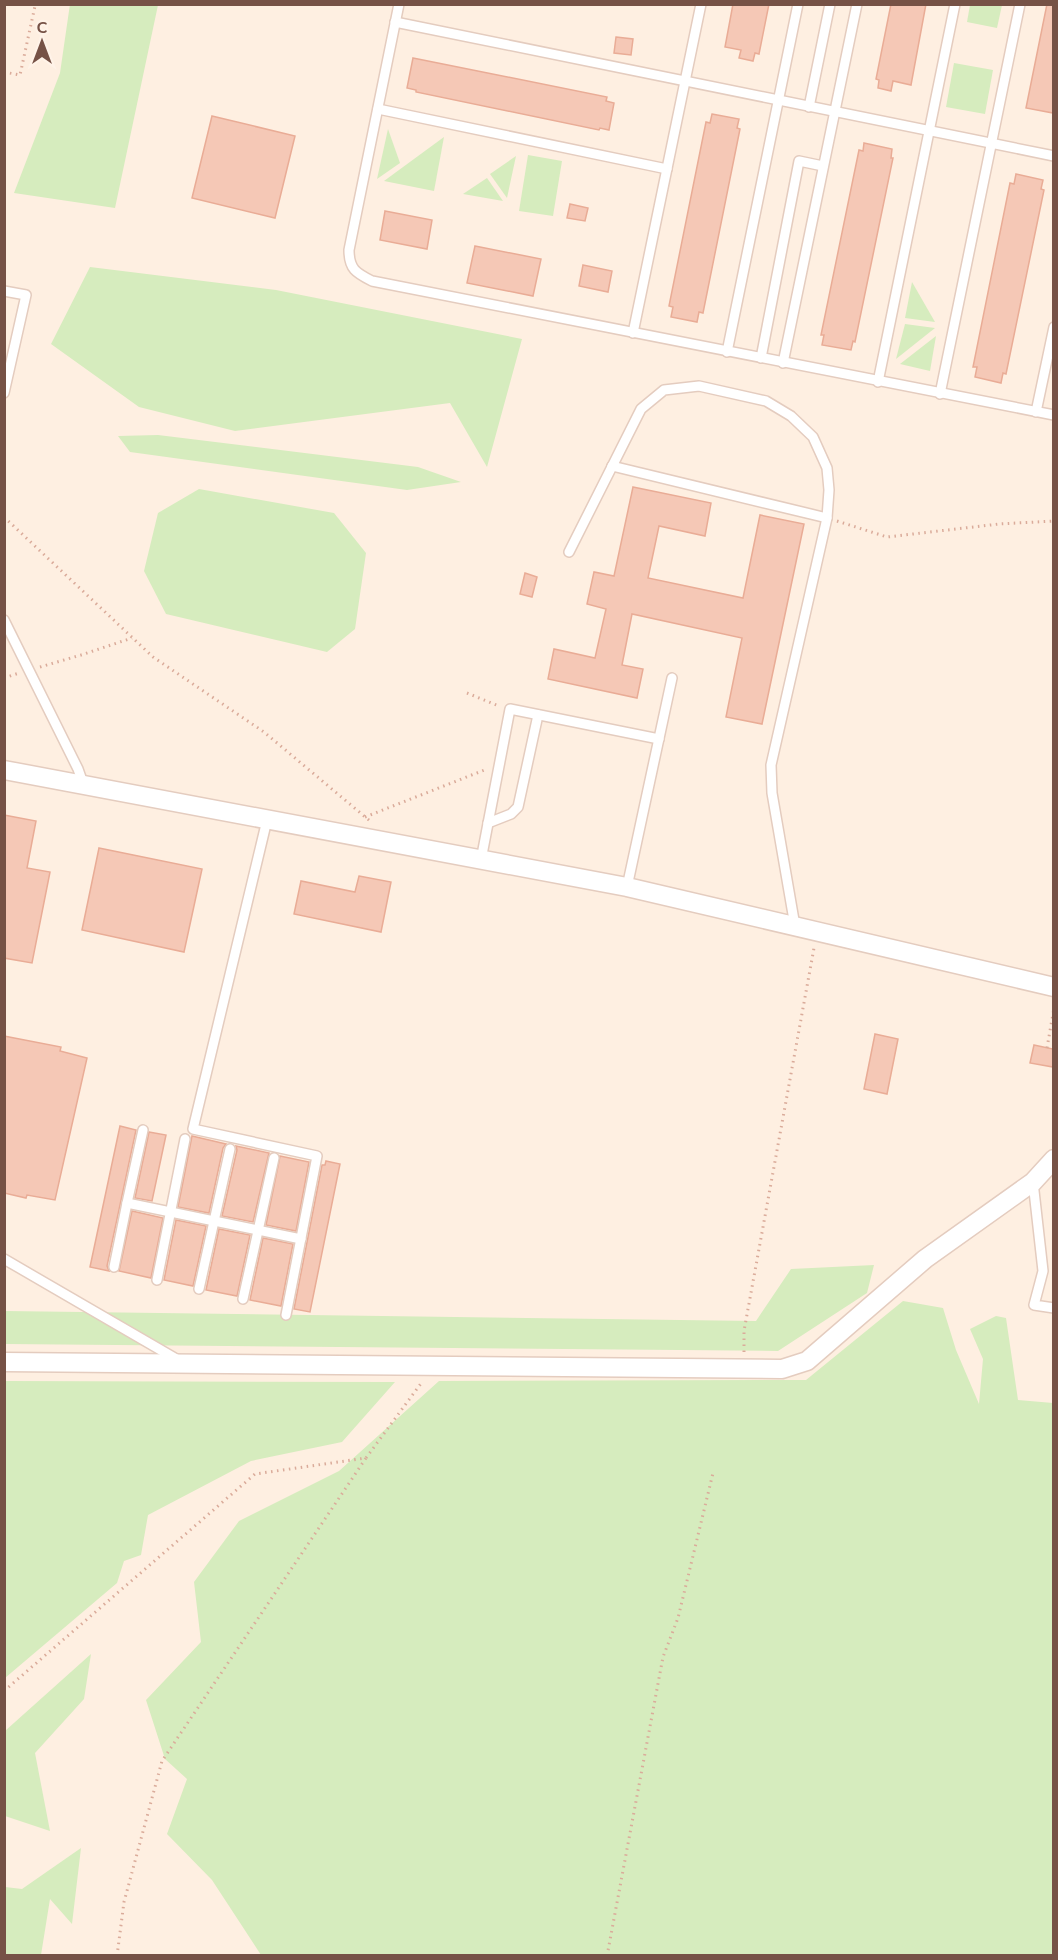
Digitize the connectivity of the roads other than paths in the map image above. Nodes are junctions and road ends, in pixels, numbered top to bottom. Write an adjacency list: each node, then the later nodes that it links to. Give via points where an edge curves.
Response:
1 (399, 4): 8 (lane)
2 (700, 4): 9 (lane)
3 (798, 4): 10 (lane)
4 (830, 4): 11 (lane)
5 (857, 4): 13 (lane)
6 (955, 4): 14 (lane)
7 (1020, 4): 15 (lane)
8 (396, 22): 9 (lane); 12 (lane)
9 (685, 81): 10 (lane); 18 (lane)
10 (778, 100): 11 (lane); 22 (lane)
11 (809, 106): 13 (lane)
12 (378, 110): 18 (lane); 21 (lane, via 349,250 349,262 359,275 372,281)
13 (835, 112): 14 (lane); 17 (lane)
14 (929, 131): 15 (lane); 25 (lane)
15 (992, 144): 16 (lane); 27 (lane)
16 (1053, 156)
17 (824, 166): 23 (lane, via 799,162); 24 (lane)
18 (667, 169): 21 (lane)
19 (4, 291): 26 (lane, via 26,295)
20 (1053, 327): 28 (lane)
21 (633, 333): 22 (lane)
22 (727, 352): 23 (lane)
23 (760, 358): 24 (lane)
24 (783, 363): 25 (lane)
25 (878, 382): 27 (lane)
26 (4, 393)
27 (940, 394): 28 (lane)
28 (1036, 412): 29 (lane)
29 (1053, 415)
30 (612, 466): 31 (lane); 31 (lane, via 641,409 664,390 699,386 766,401 791,416 813,437 827,468); 32 (lane)
31 (827, 518): 43 (lane, via 771,765 772,793)
32 (569, 552)
33 (4, 620): 38 (lane)
34 (672, 678): 36 (lane)
35 (538, 715): 36 (lane); 40 (lane, via 518,807); 40 (lane, via 510,709)
36 (659, 739): 42 (lane)
37 (4, 770): 38 (street)
38 (84, 786): 39 (street)
39 (267, 820): 41 (street); 55 (lane, via 193,1129 317,1156)
40 (488, 823): 41 (lane)
41 (481, 860): 42 (street)
42 (627, 887): 43 (street)
43 (795, 926): 44 (street)
44 (1053, 987)
45 (143, 1130): 51 (lane)
46 (185, 1139): 52 (lane)
47 (230, 1149): 53 (lane)
48 (274, 1158): 54 (lane)
49 (1053, 1159): 50 (street)
50 (1033, 1182): 61 (lane, via 1042,1271 1034,1305); 64 (street, via 925,1259 807,1360 782,1369)
51 (127, 1203): 52 (lane); 57 (lane)
52 (169, 1212): 53 (lane); 58 (lane)
53 (213, 1221): 54 (lane); 59 (lane)
54 (257, 1230): 55 (lane); 60 (lane)
55 (301, 1239): 62 (lane)
56 (4, 1259): 64 (lane)
57 (114, 1267)
58 (157, 1280)
59 (199, 1289)
60 (243, 1299)
61 (1053, 1308)
62 (286, 1315)
63 (4, 1362): 64 (street)
64 (185, 1365)

